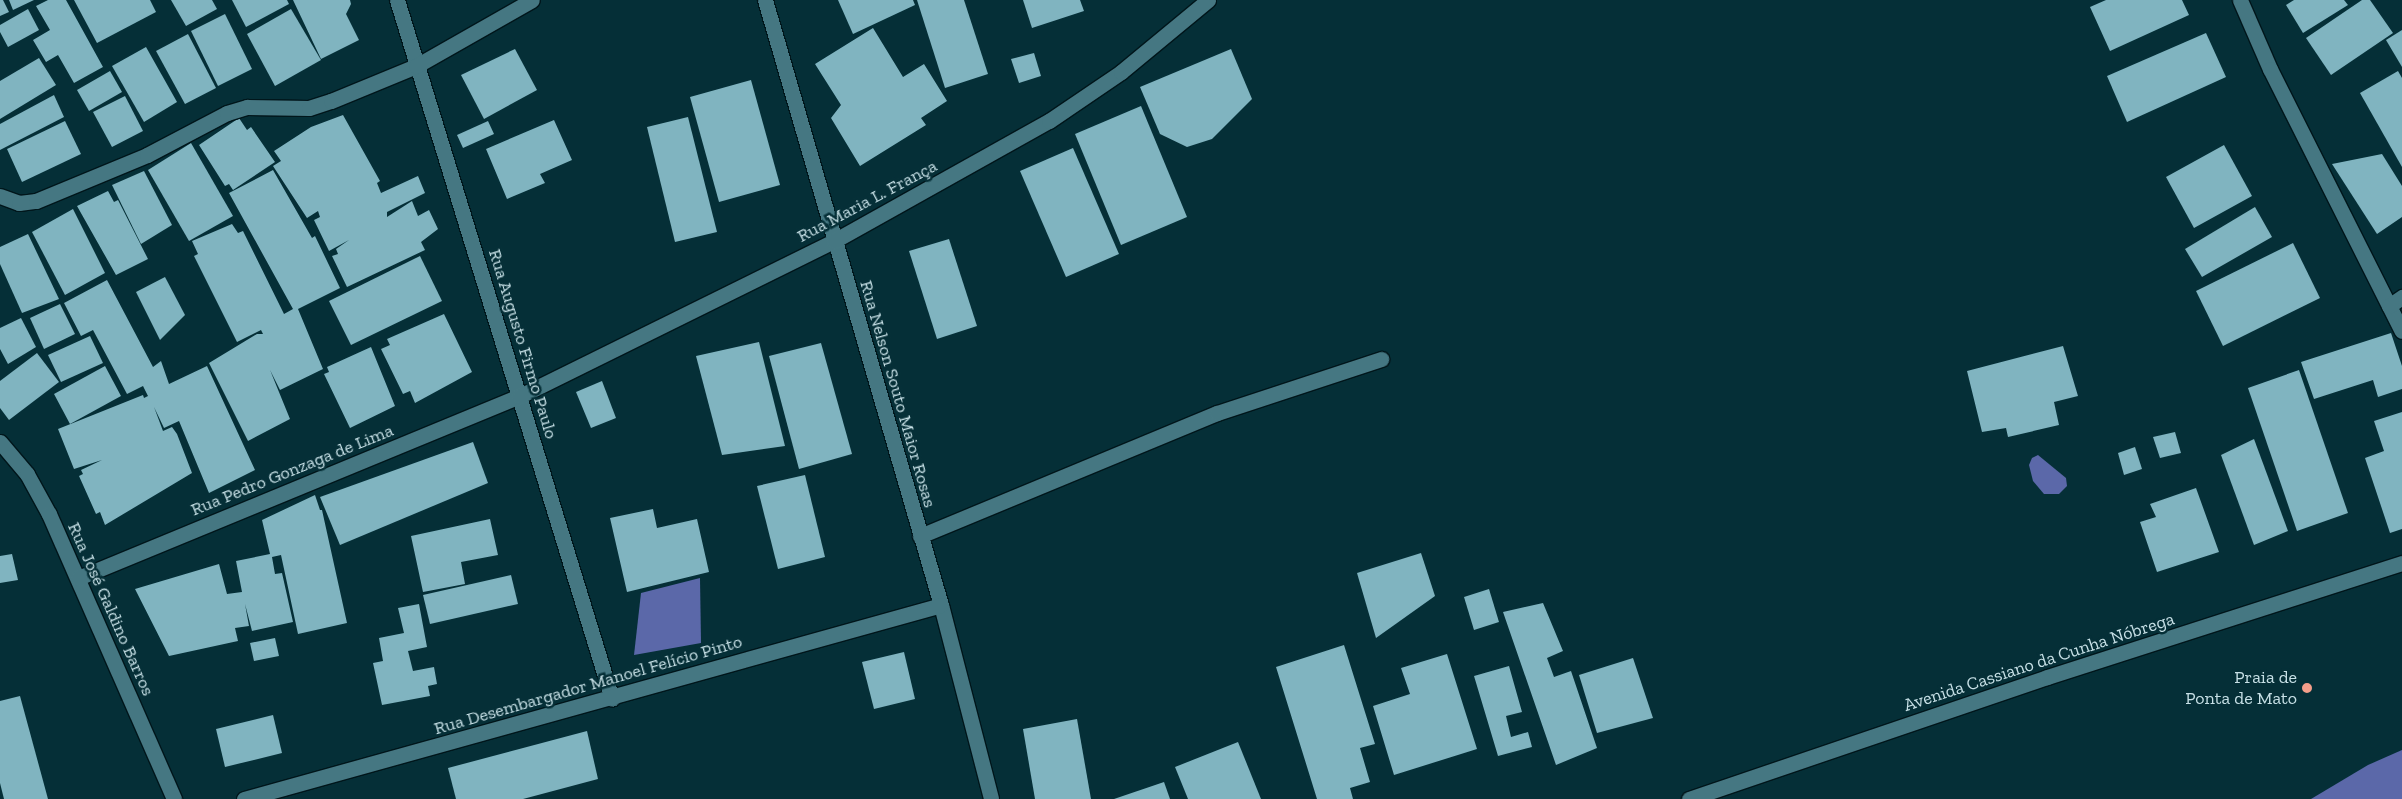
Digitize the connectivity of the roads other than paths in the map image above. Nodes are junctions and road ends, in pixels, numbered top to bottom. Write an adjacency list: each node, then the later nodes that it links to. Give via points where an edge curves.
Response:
1 (397, 0): 6 (street, Rua Augusto Firmo Paulo)
2 (532, 0): 6 (street)
3 (765, 0): 8 (street, Rua Nelson Souto Maior Rosas)
4 (1208, 0): 8 (street, Rua Maria L. França, via 1121,72 1049,121)
5 (2240, 0): 10 (street, via 2270,69)
6 (416, 66): 7 (street, via 309,108 265,106 227,113 147,155 36,201 19,203); 13 (street, Rua Augusto Firmo Paulo)
7 (0, 196)
8 (834, 241): 13 (street, Rua Maria L. França); 15 (street, Rua Nelson Souto Maior Rosas)
9 (2402, 297): 10 (street)
10 (2389, 306): 11 (street)
11 (2402, 331)
12 (1381, 359): 15 (street, via 1217,413)
13 (520, 396): 17 (street, Rua Pedro Gonzaga de Lima); 19 (street, Rua Augusto Firmo Paulo)
14 (0, 442): 17 (street, Rua José Galdino Barros, via 27,474)
15 (920, 536): 18 (street, Rua Nelson Souto Maior Rosas)
16 (2402, 563): 23 (street, Avenida Cassiano da Cunha Nóbrega, via 2047,677)
17 (78, 578): 20 (street, Rua José Galdino Barros)
18 (941, 605): 19 (street, Rua Desembargador Manoel Felício Pinto); 22 (street, Rua Nelson Souto Maior Rosas)
19 (612, 699): 21 (street, Rua Desembargador Manoel Felício Pinto)
20 (174, 799)
21 (244, 799)
22 (991, 799)
23 (1688, 799)

